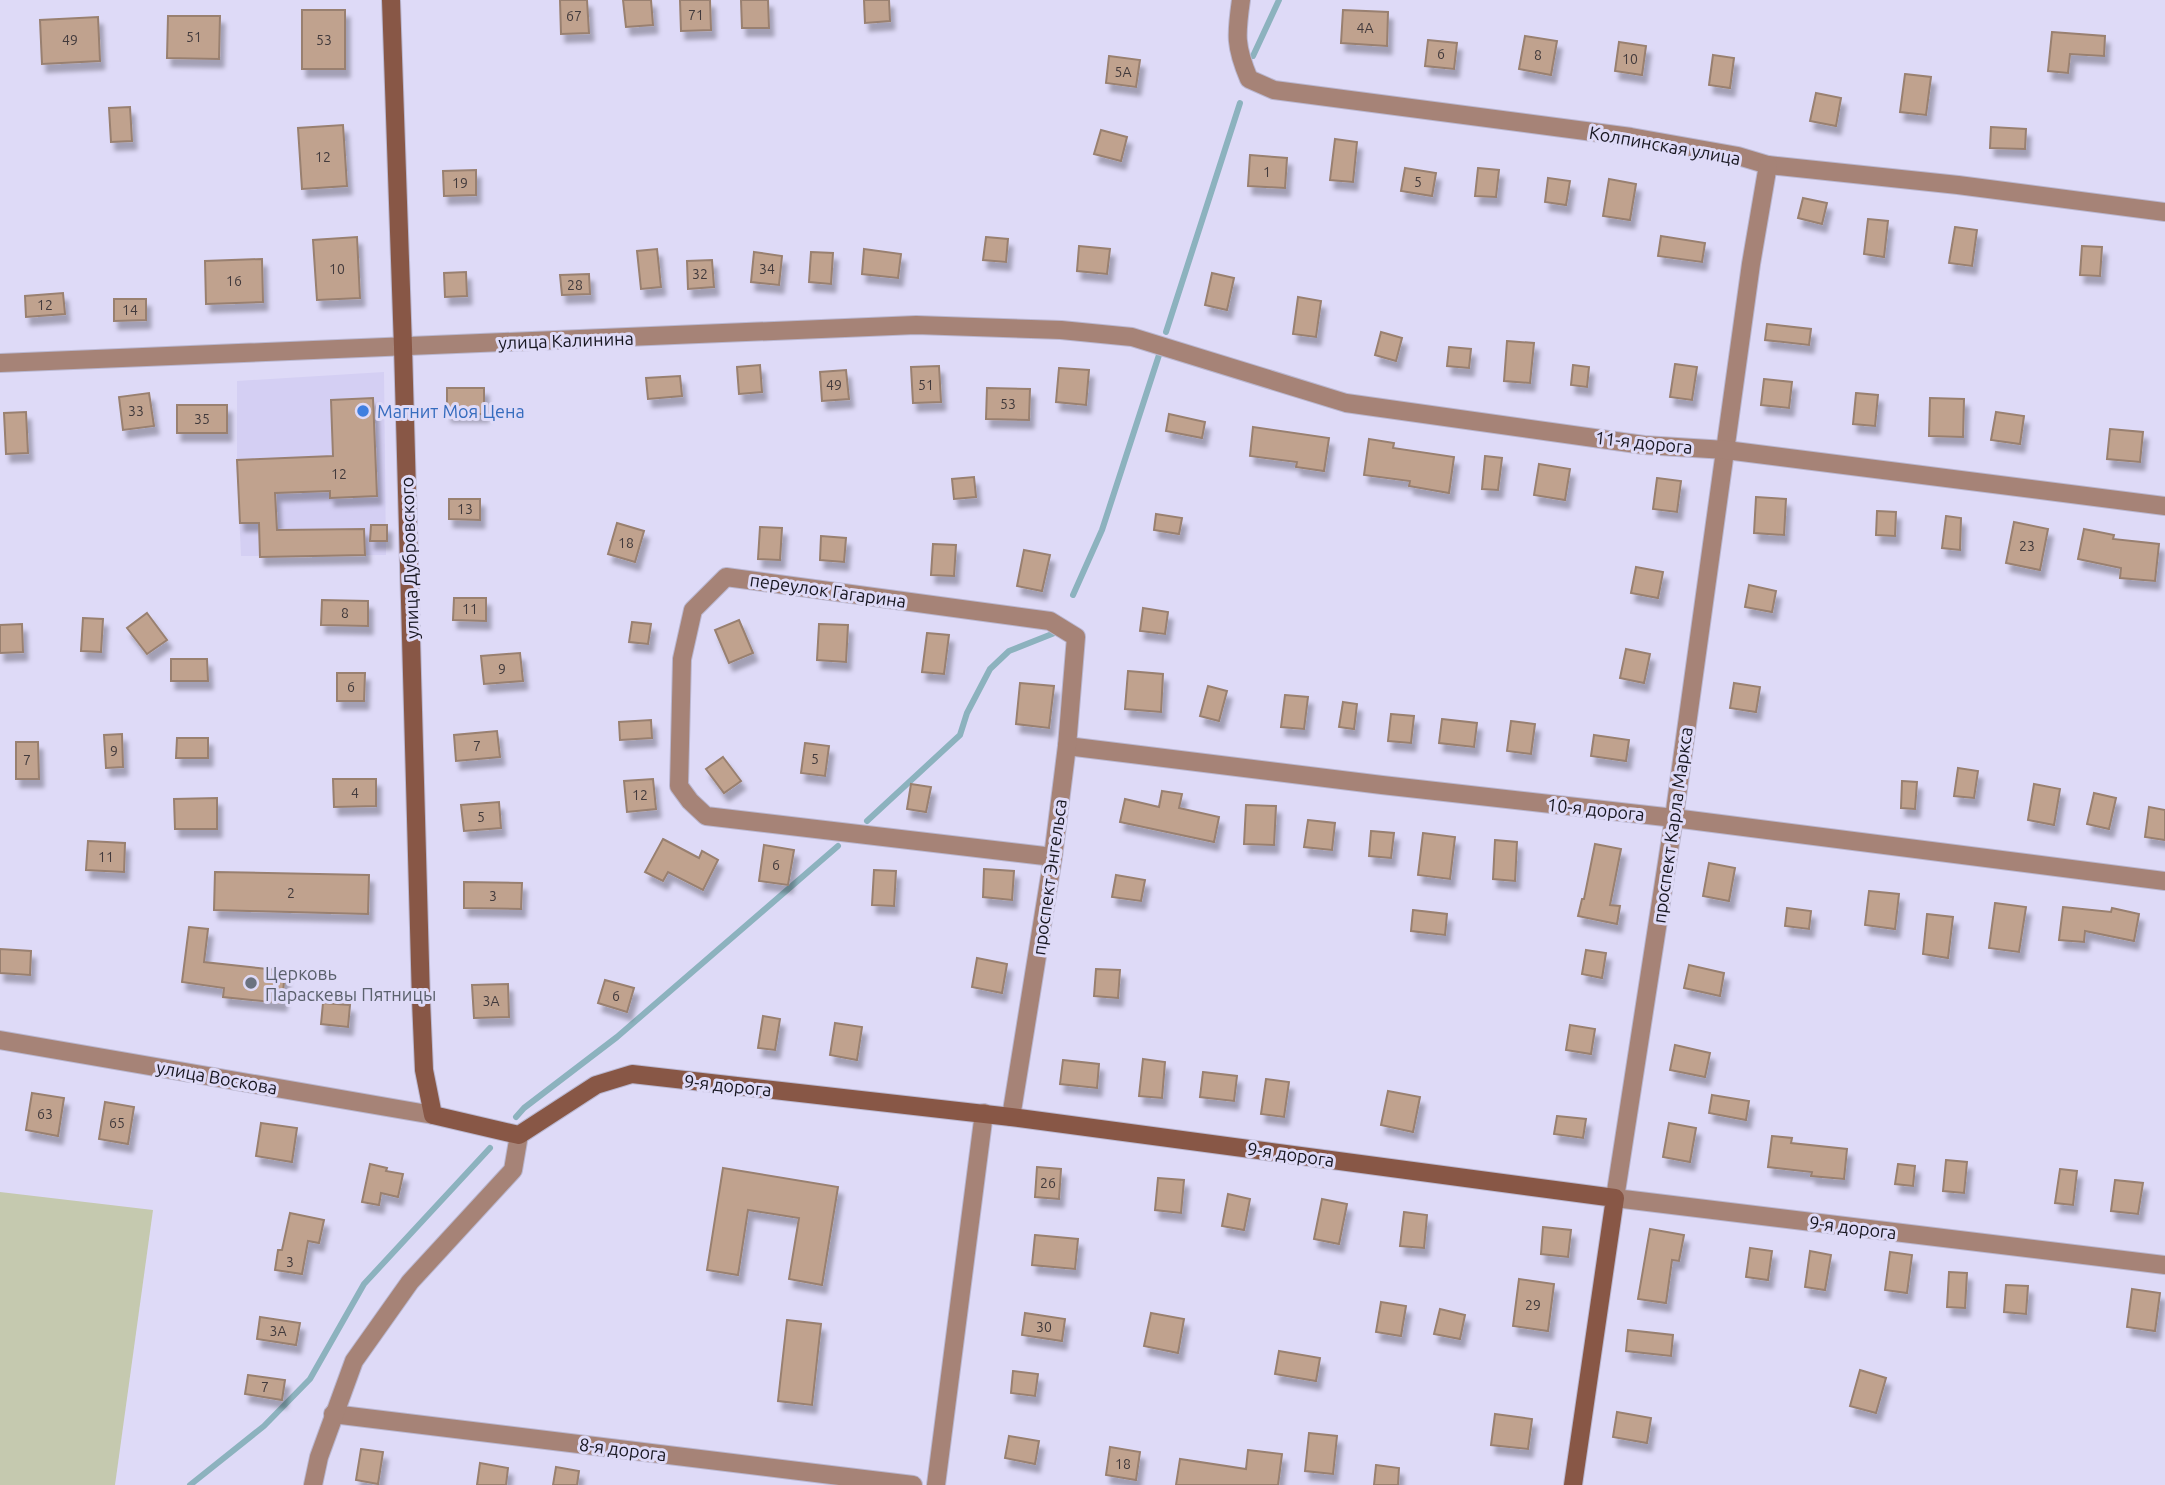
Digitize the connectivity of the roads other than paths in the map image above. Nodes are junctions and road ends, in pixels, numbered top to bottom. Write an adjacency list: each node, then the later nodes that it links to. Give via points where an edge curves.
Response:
1 (391, 0): 6 (street, улица Дубровского)
2 (1241, 0): 3 (street, Колпинская улица, via 1236,33 1239,55 1249,79 1275,90 1631,137)
3 (1768, 165): 4 (street, Колпинская улица); 8 (street, проспект Карла Маркса)
4 (2165, 212)
5 (1132, 337): 6 (street, улица Калинина, via 916,325); 8 (street, 11-я дорога, via 1346,403 1644,444)
6 (403, 347): 7 (street, улица Калинина); 17 (street, улица Дубровского, via 421,1000 424,1070)
7 (0, 363)
8 (1726, 450): 9 (street, 11-я дорога); 12 (street, проспект Карла Маркса)
9 (2165, 506)
10 (1076, 637): 11 (street, проспект Энгельса); 13 (street, переулок Гагарина, via 1049,621 726,577 693,610 682,659 679,786 706,816)
11 (1067, 746): 12 (street, 10-я дорога); 13 (street, проспект Энгельса)
12 (1674, 818): 14 (street, 10-я дорога); 20 (street, проспект Карла Маркса)
13 (1053, 857): 18 (street, проспект Энгельса)
14 (2165, 881)
15 (0, 1040): 17 (street, улица Воскова)
16 (984, 1114): 18 (street, 9-я дорога); 19 (street, 9-я дорога, via 632,1074 596,1085); 25 (street)
17 (433, 1115): 19 (street)
18 (1011, 1117): 20 (street, 9-я дорога)
19 (519, 1135): 22 (street, via 513,1170 410,1282 354,1361)
20 (1615, 1198): 21 (street, 9-я дорога); 26 (street, проспект Карла Маркса)
21 (2165, 1265)
22 (333, 1414): 23 (street); 24 (street, 8-я дорога)
23 (313, 1485)
24 (913, 1485)
25 (936, 1485)
26 (1573, 1485)

